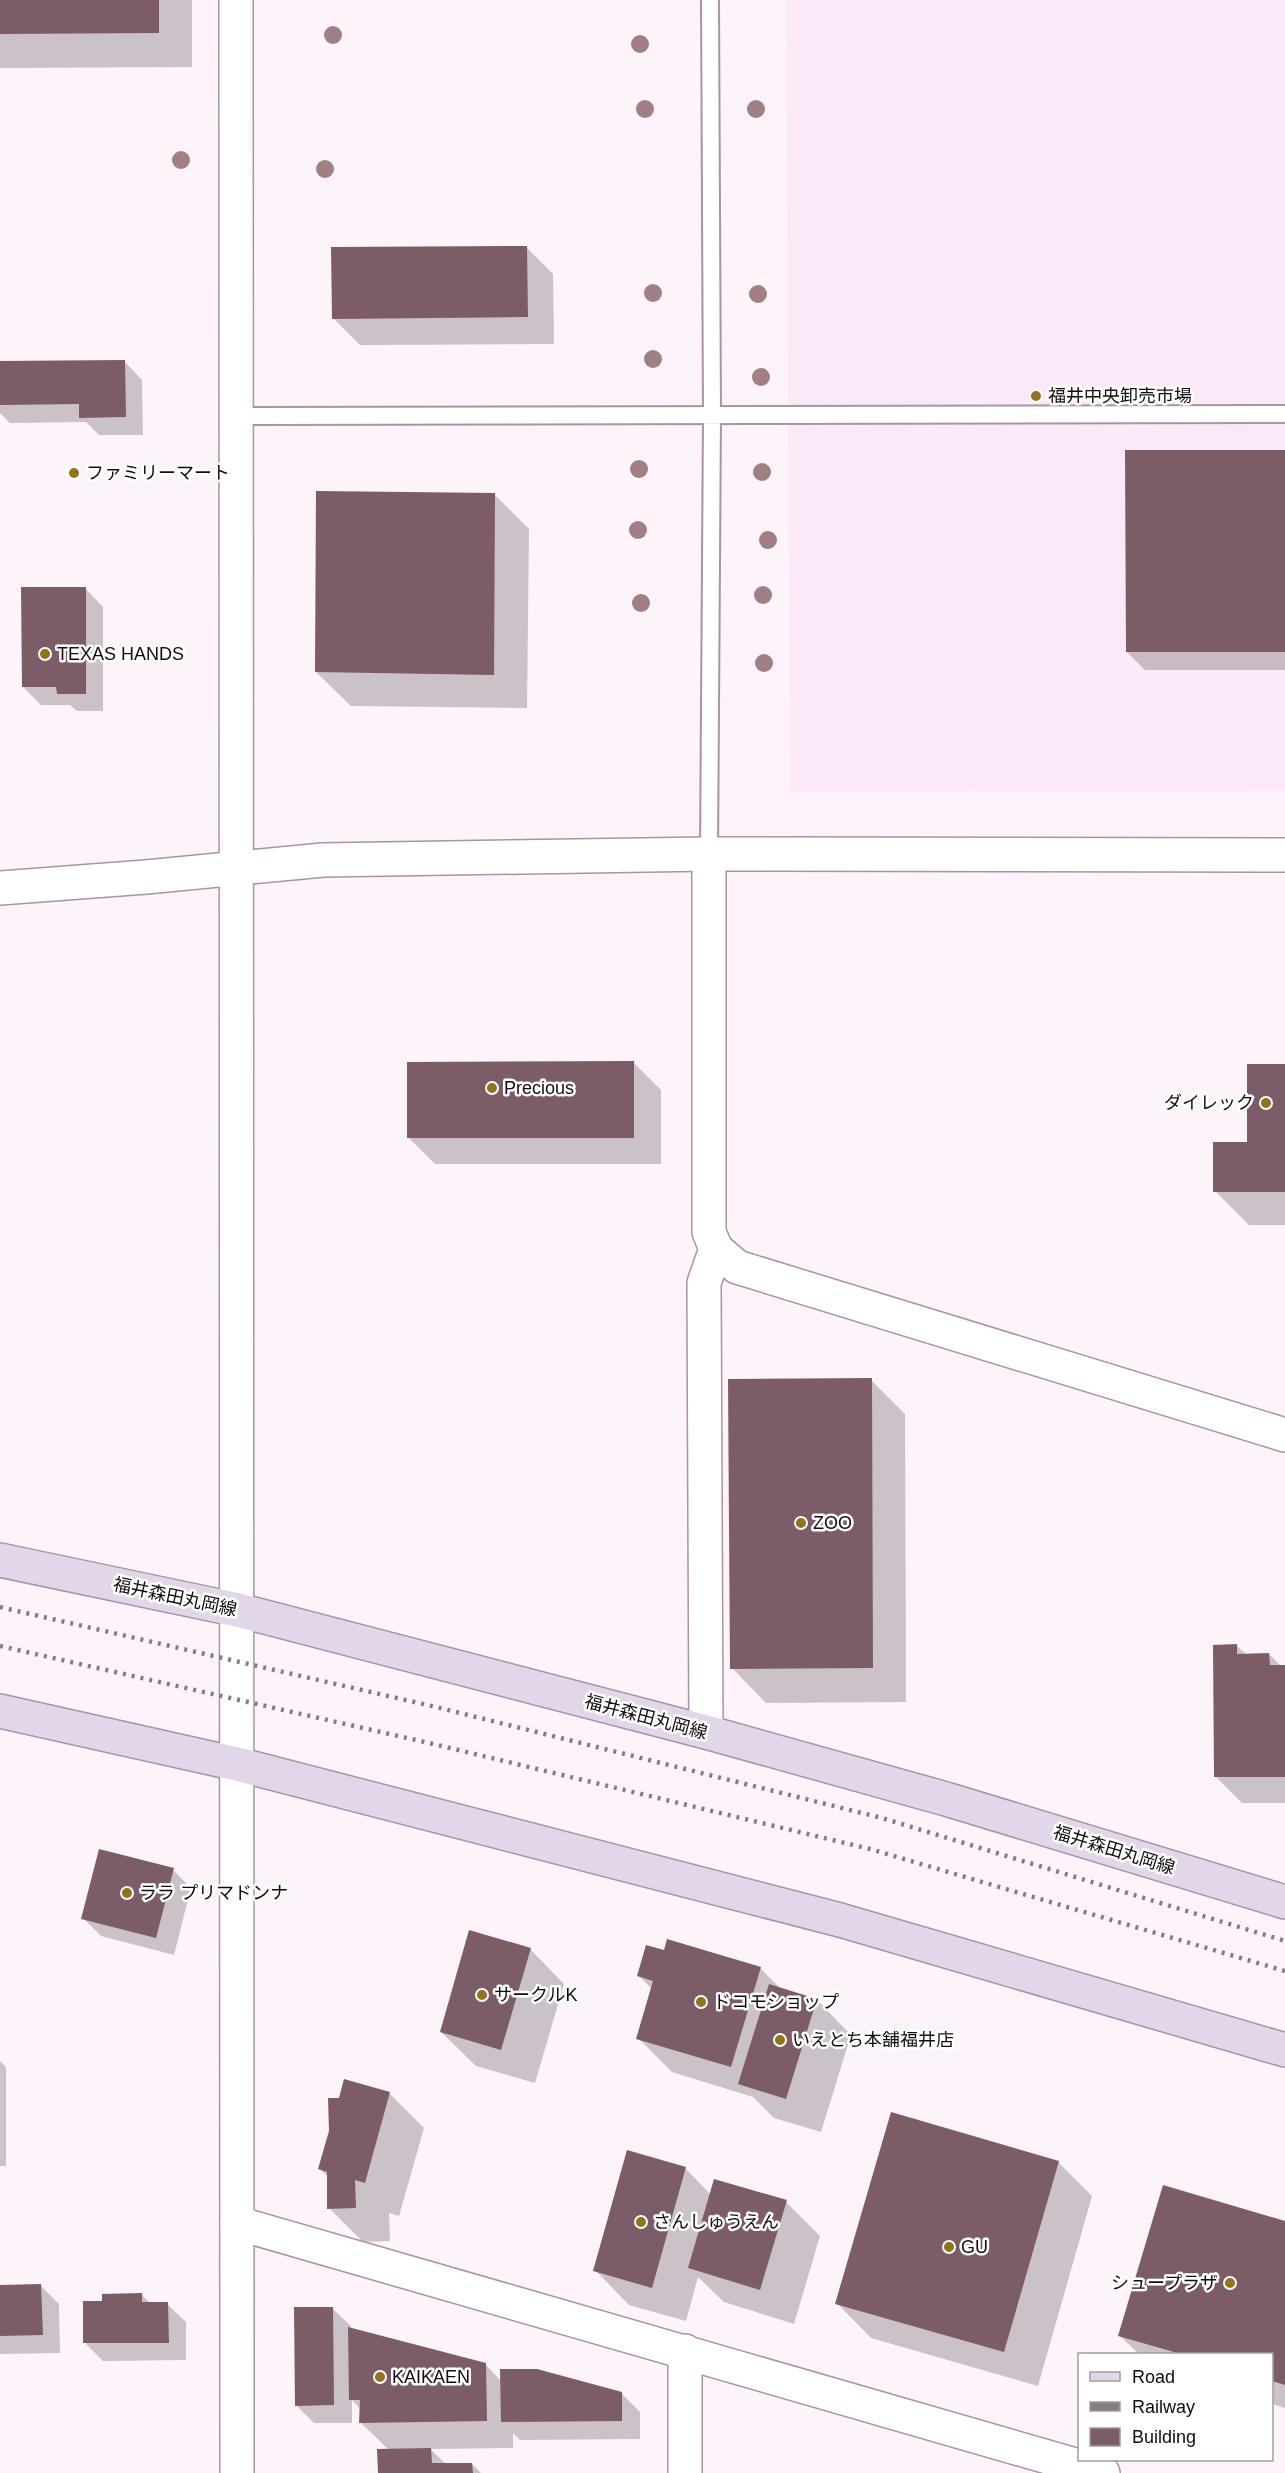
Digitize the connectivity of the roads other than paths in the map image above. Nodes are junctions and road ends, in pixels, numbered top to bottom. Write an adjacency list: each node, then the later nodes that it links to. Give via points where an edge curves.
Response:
1 (236, 0): 5 (street)
2 (710, 0): 4 (lane)
3 (1285, 414): 4 (lane)
4 (711, 415): 5 (lane); 6 (lane)
5 (237, 416): 8 (street)
6 (709, 854): 7 (street); 8 (street, via 322,860); 10 (street, via 709,1232)
7 (1285, 855)
8 (237, 868): 9 (street); 13 (street)
9 (0, 888)
10 (716, 1249): 11 (street, via 737,1267); 15 (street, via 704,1283)
11 (1285, 1435)
12 (0, 1560): 13 (main road, 福井森田丸岡線)
13 (238, 1610): 15 (main road, 福井森田丸岡線); 16 (street)
14 (0, 1711): 16 (main road)
15 (706, 1732): 17 (main road, 福井森田丸岡線, via 946,1799)
16 (237, 1764): 18 (main road, via 840,1920); 19 (street)
17 (1285, 1902)
18 (1285, 2050)
19 (237, 2223): 20 (street); 21 (street)
20 (685, 2351): 22 (street); 23 (street)
21 (237, 2473)
22 (685, 2473)
23 (1103, 2473)

